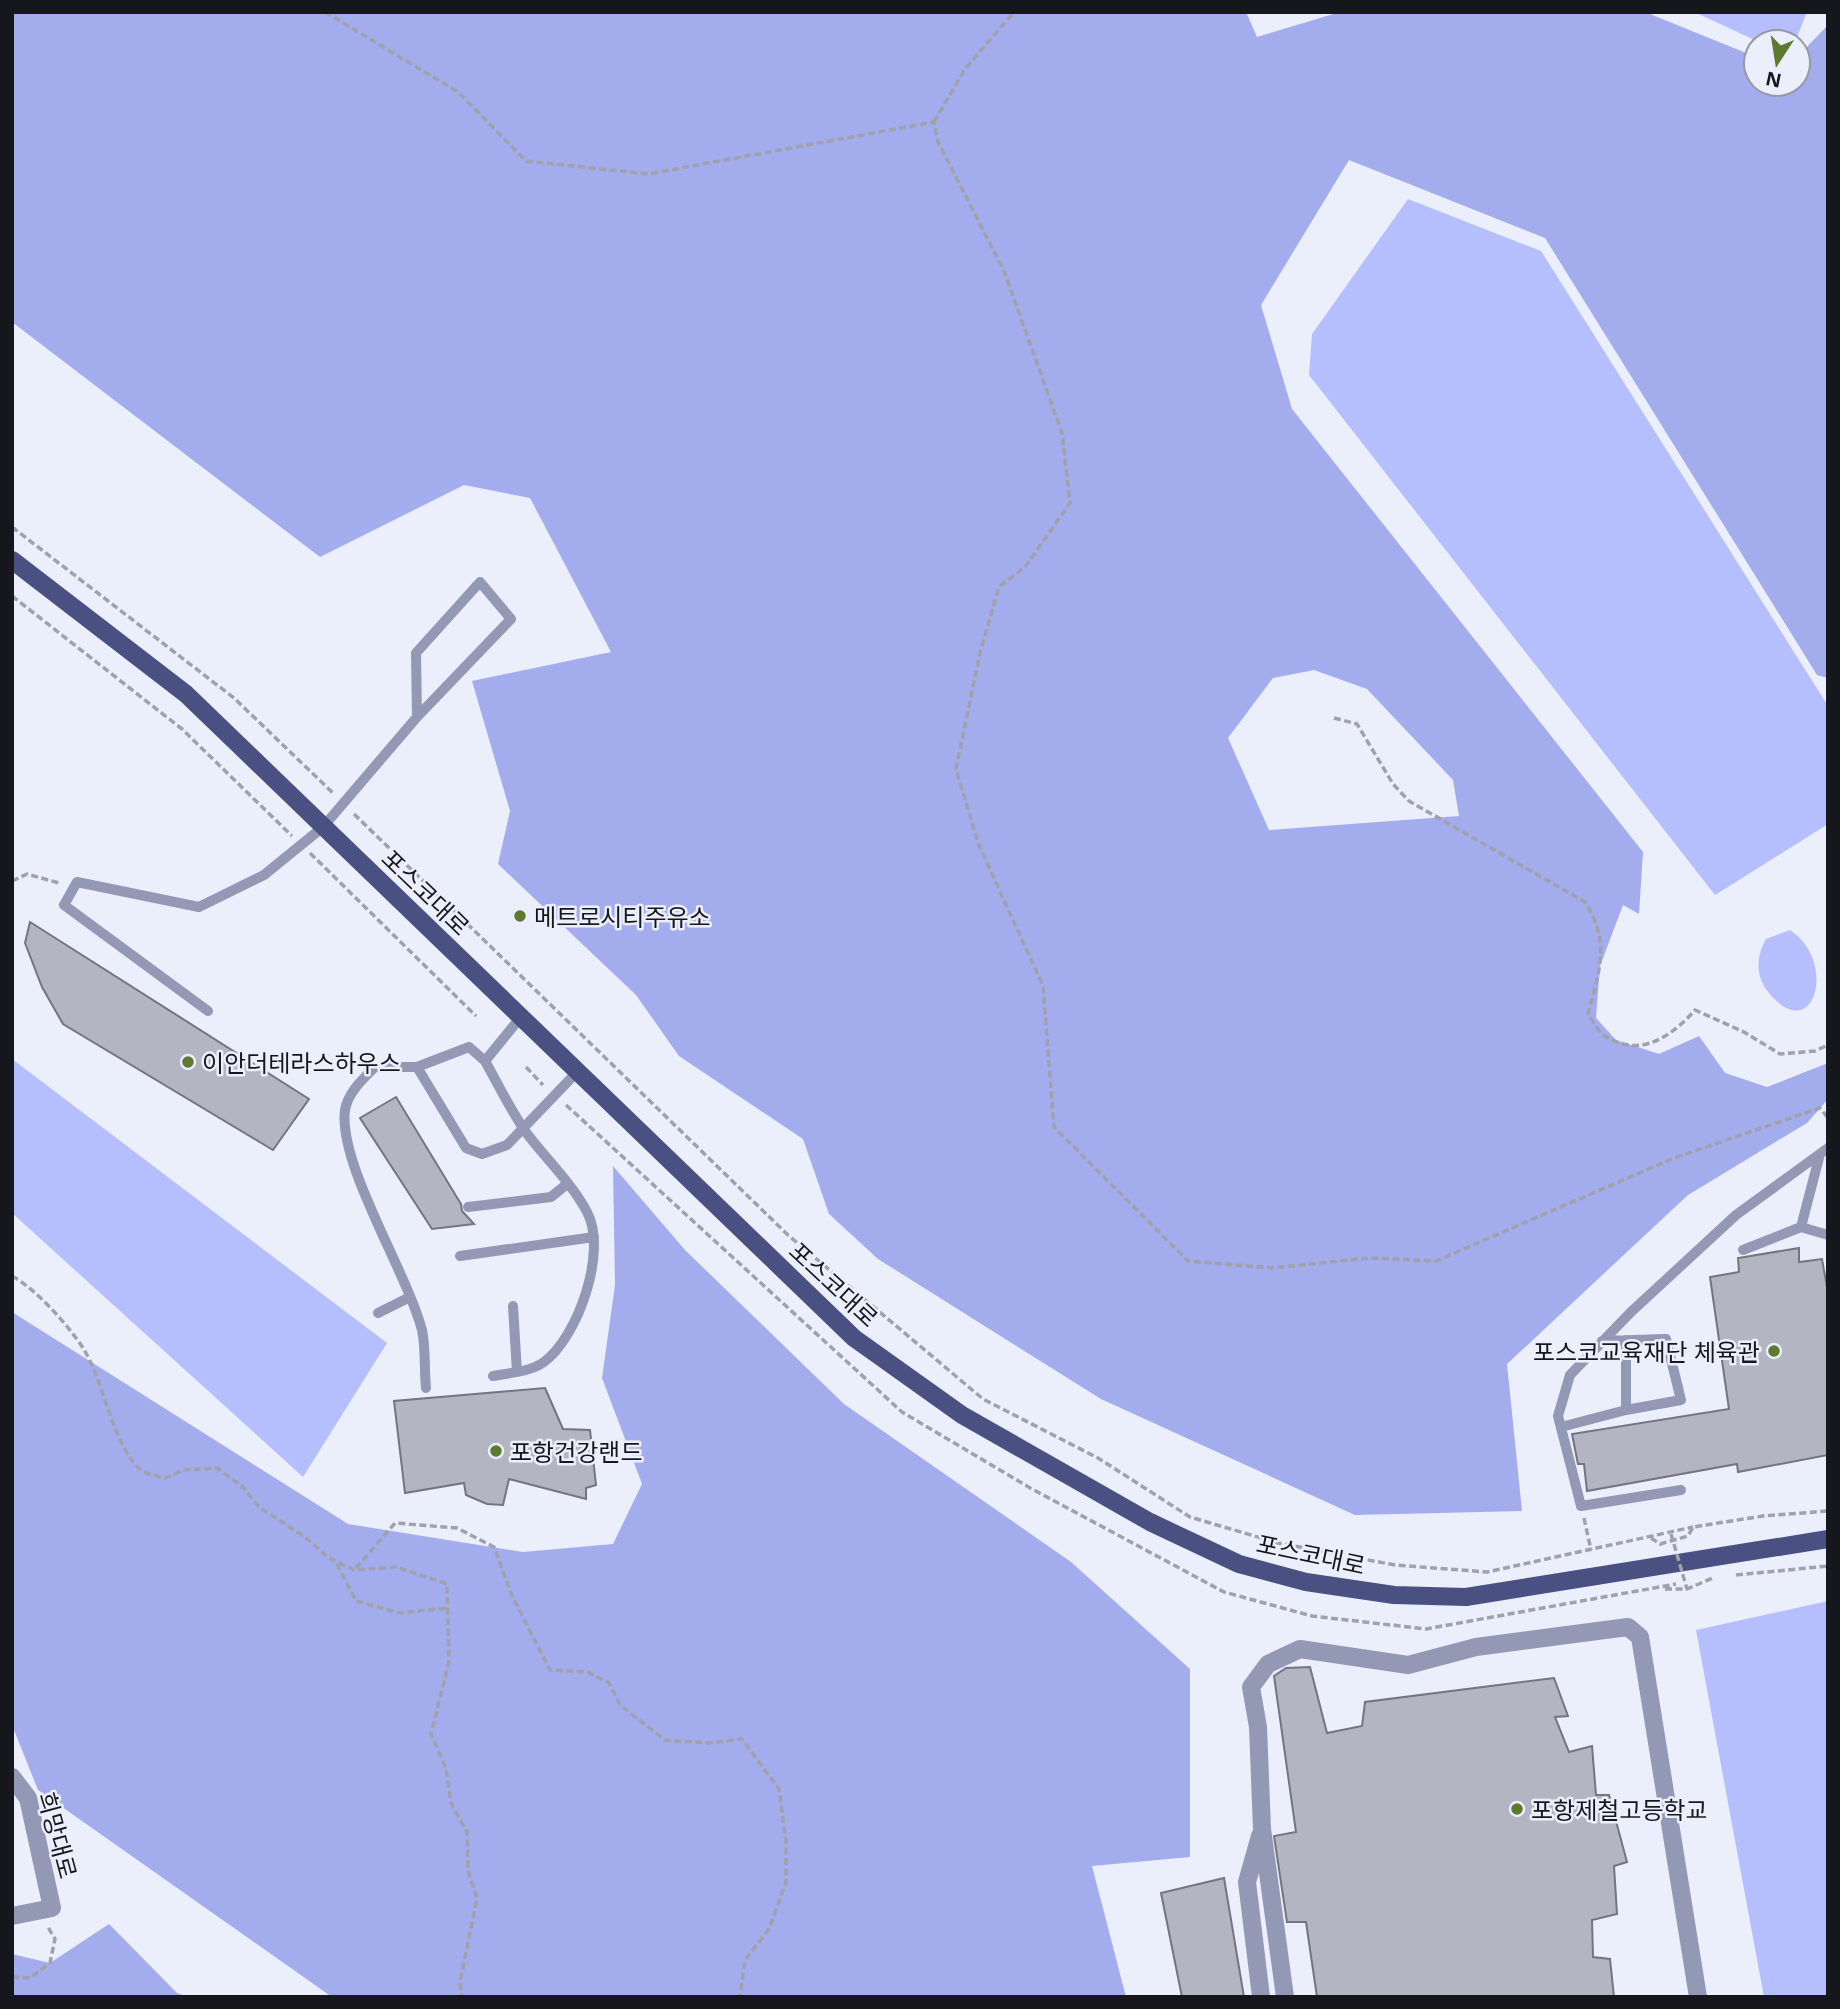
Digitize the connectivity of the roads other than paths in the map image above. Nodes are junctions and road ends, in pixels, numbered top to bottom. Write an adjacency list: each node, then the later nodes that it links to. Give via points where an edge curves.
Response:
1 (12, 560): 3 (main road, 포스코대로, via 186,694)
2 (417, 717): 2 (lane, via 511,619 480,582 416,653); 3 (lane)
3 (323, 827): 4 (lane, via 264,875 199,907 77,882 64,905); 5 (main road, 포스코대로)
4 (208, 1011)
5 (520, 1018): 6 (lane); 8 (main road, 포스코대로)
6 (485, 1061): 7 (lane, via 469,1048); 9 (lane)
7 (417, 1067): 9 (lane, via 466,1149 482,1154 508,1144); 18 (lane, via 375,1067 355,1087 345,1109 346,1147)
8 (577, 1072): 9 (lane); 29 (main road, 포스코대로, via 854,1338 924,1391 1150,1522 1239,1564 1340,1588 1466,1597)
9 (524, 1129): 11 (lane)
10 (1824, 1151): 13 (lane); 22 (lane, via 1736,1215)
11 (567, 1184): 12 (lane, via 551,1197); 15 (lane, via 588,1213)
12 (468, 1207)
13 (1801, 1227): 14 (lane); 16 (lane)
14 (1828, 1235)
15 (594, 1237): 17 (lane); 23 (lane, via 578,1316 556,1351 541,1364)
16 (1742, 1250)
17 (460, 1255)
18 (410, 1297): 20 (lane); 25 (lane, via 422,1332)
19 (513, 1306): 23 (lane)
20 (378, 1313)
21 (1626, 1340): 22 (lane); 26 (lane); 26 (lane, via 1666,1339 1681,1400)
22 (1602, 1341): 27 (lane, via 1570,1375 1558,1416)
23 (517, 1372): 24 (lane)
24 (493, 1376)
25 (426, 1388)
26 (1626, 1410): 27 (lane)
27 (1560, 1427): 28 (lane, via 1581,1506)
28 (1681, 1490)
29 (1828, 1539)
30 (12, 1777): 32 (street, 희망대로, via 28,1798 52,1909)
31 (1262, 1829): 33 (street, via 1247,1882); 34 (street); 35 (street, via 1258,1727 1251,1687 1268,1664 1300,1649 1408,1665 1451,1653 1628,1627 1640,1637)
32 (12, 1916)
33 (1261, 1997)
34 (1285, 1997)
35 (1698, 1997)

